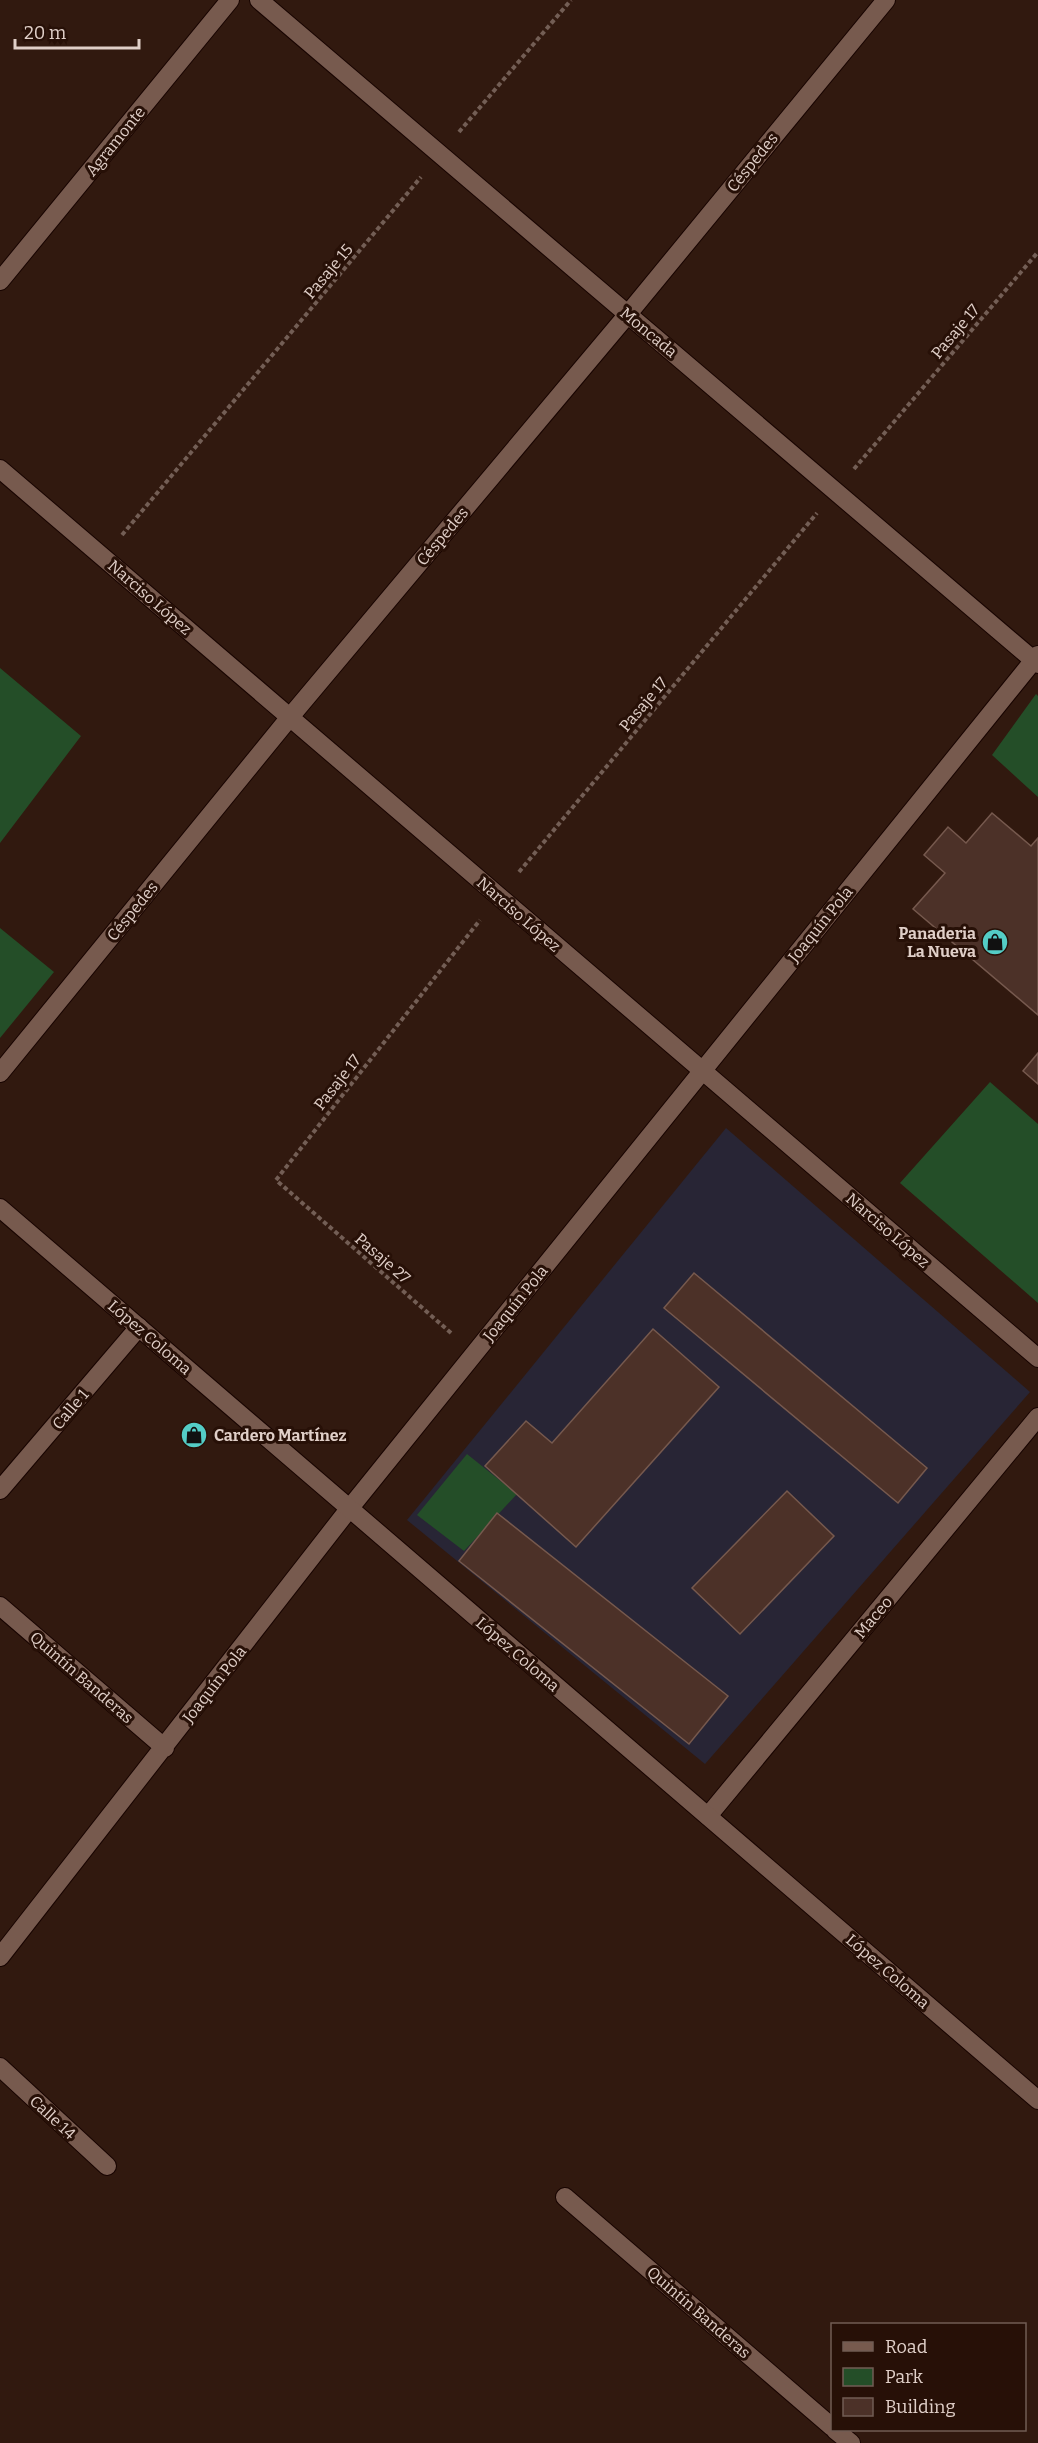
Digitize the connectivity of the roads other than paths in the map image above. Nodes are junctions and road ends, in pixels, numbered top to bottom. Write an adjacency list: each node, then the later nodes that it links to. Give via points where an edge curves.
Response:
1 (230, 0): 4 (street, Agramonte)
2 (259, 0): 5 (street, Moncada)
3 (886, 0): 5 (street, Céspedes)
4 (0, 281)
5 (628, 314): 7 (street, Moncada); 8 (street, Céspedes)
6 (0, 469): 8 (street, Narciso López)
7 (1037, 659): 9 (street, Joaquín Pola)
8 (290, 717): 9 (street, Narciso López); 10 (street, Céspedes)
9 (702, 1070): 13 (street, Narciso López); 16 (street, Joaquín Pola)
10 (0, 1074)
11 (0, 1208): 12 (street, López Coloma)
12 (139, 1327): 15 (street, Calle 1); 16 (street, López Coloma)
13 (1038, 1358)
14 (1038, 1417): 19 (street, Maceo)
15 (0, 1490)
16 (349, 1509): 18 (street, Joaquín Pola); 19 (street, López Coloma)
17 (0, 1606): 18 (street, Quintín Banderas)
18 (165, 1748): 20 (street, Joaquín Pola)
19 (708, 1816): 22 (street, López Coloma)
20 (0, 1957)
21 (0, 2067): 23 (street, Calle 14)
22 (1036, 2093)
23 (107, 2166)
24 (565, 2197): 25 (street, Quintín Banderas)
25 (831, 2425)
26 (837, 2431): 27 (street, Quintín Banderas)
27 (851, 2443)

